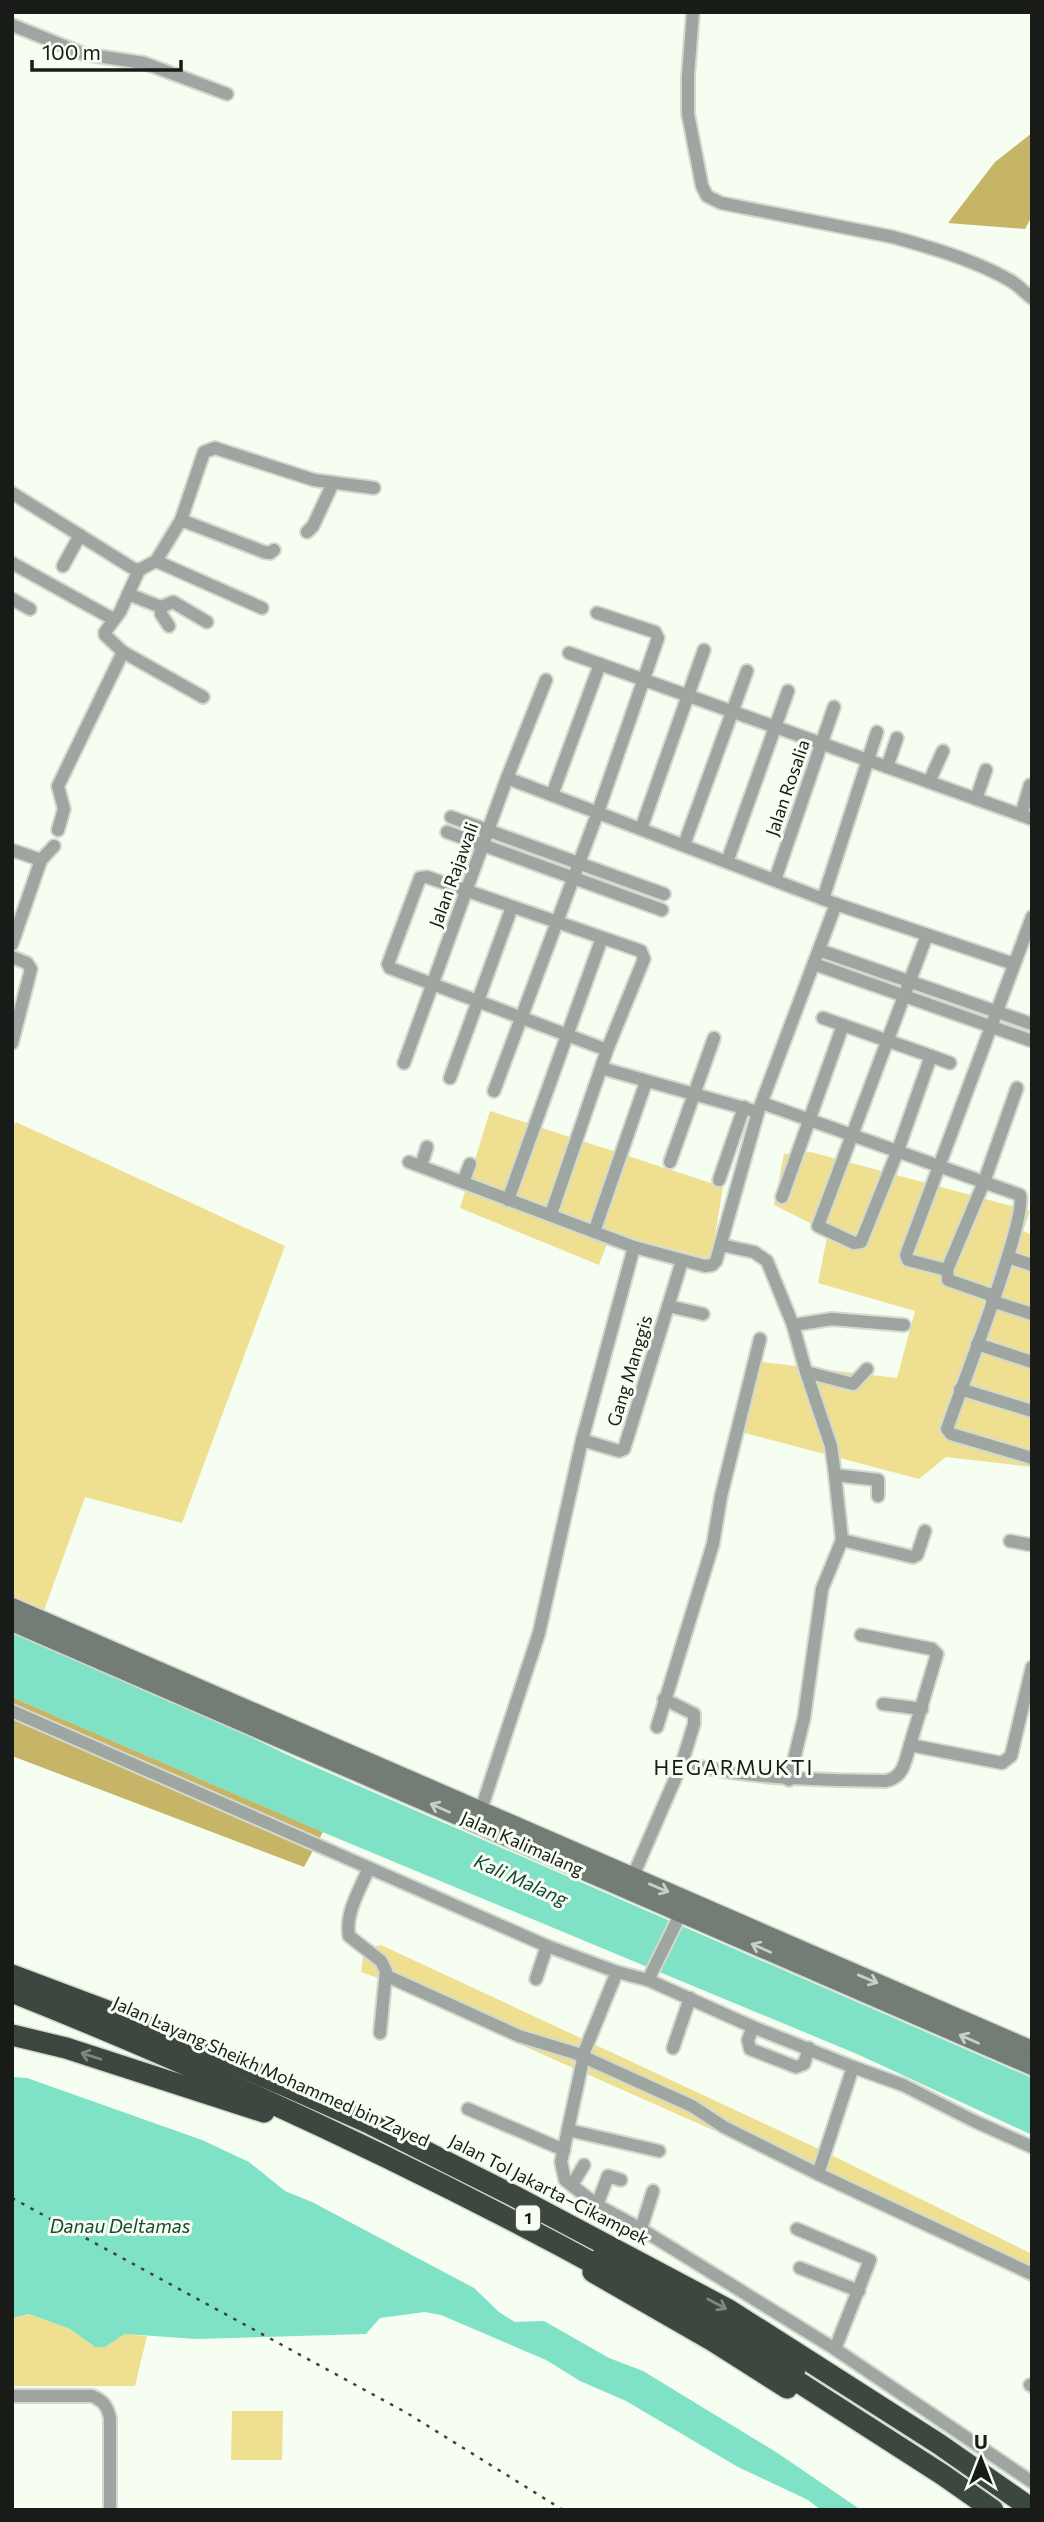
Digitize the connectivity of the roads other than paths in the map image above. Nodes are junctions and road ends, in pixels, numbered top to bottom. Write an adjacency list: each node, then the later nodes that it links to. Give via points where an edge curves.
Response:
1 (693, 12): 4 (street, via 688,114 707,196 721,203 917,244 1002,276)
2 (12, 25): 3 (street, via 85,54 144,63)
3 (227, 94)
4 (1032, 298)
5 (332, 483): 6 (street); 8 (street, via 211,448 204,452); 9 (street)
6 (373, 488)
7 (12, 493): 10 (street)
8 (181, 520): 11 (street, via 264,552); 12 (street)
9 (307, 532)
10 (80, 535): 13 (street); 15 (street)
11 (274, 550)
12 (156, 561): 15 (street); 19 (street)
13 (63, 566)
14 (14, 567): 22 (street)
15 (139, 570): 16 (street)
16 (128, 594): 18 (street); 22 (street)
17 (12, 599): 20 (street)
18 (160, 607): 23 (street, via 173,602); 24 (street)
19 (262, 608)
20 (30, 609)
21 (597, 613): 31 (street, via 657,634)
22 (113, 620): 26 (street, via 105,635)
23 (207, 622)
24 (169, 626)
25 (704, 650): 33 (street)
26 (123, 652): 34 (street); 54 (street, via 58,786 64,809)
27 (569, 653): 28 (street)
28 (600, 664): 31 (street); 48 (street)
29 (747, 671): 36 (street)
30 (546, 680): 45 (street, Jalan Rajawali)
31 (645, 680): 33 (street); 50 (street)
32 (788, 691): 37 (street)
33 (689, 696): 36 (street); 53 (street)
34 (202, 697)
35 (834, 707): 40 (street, Jalan Rosalia)
36 (732, 711): 37 (street); 58 (street)
37 (775, 727): 40 (street); 62 (street)
38 (877, 732): 42 (street)
39 (898, 738): 43 (street)
40 (823, 744): 42 (street); 65 (street, Jalan Rosalia)
41 (943, 751): 46 (street)
42 (869, 760): 43 (street); 68 (street)
43 (887, 767): 46 (street)
44 (986, 770): 49 (street)
45 (508, 778): 48 (street); 55 (street, Jalan Rajawali)
46 (929, 782): 49 (street)
47 (1030, 785): 52 (street)
48 (552, 795): 50 (street)
49 (975, 799): 52 (street)
50 (598, 812): 53 (street); 63 (street)
51 (451, 817): 55 (street)
52 (1026, 817)
53 (640, 829): 58 (street)
54 (58, 830)
55 (489, 830): 57 (street, Jalan Rajawali); 63 (street)
56 (447, 832): 57 (street)
57 (483, 845): 64 (street); 66 (street, Jalan Rajawali)
58 (684, 845): 62 (street)
59 (54, 846): 61 (street)
60 (12, 850): 61 (street)
61 (41, 860): 75 (street)
62 (727, 862): 65 (street)
63 (579, 863): 64 (street); 67 (street)
64 (574, 878): 70 (street); 72 (street)
65 (775, 880): 68 (street)
66 (467, 890): 69 (street); 81 (street, Jalan Rajawali); 81 (street, via 427,877 416,885 388,964)
67 (664, 894)
68 (830, 901): 73 (street); 76 (street)
69 (512, 907): 72 (street); 83 (street)
70 (662, 909)
71 (1032, 917): 79 (street)
72 (557, 922): 74 (street); 85 (street)
73 (927, 935): 79 (street); 80 (street)
74 (602, 938): 90 (street); 95 (street, via 639,950 643,957)
75 (12, 944)
76 (820, 950): 78 (street); 80 (street)
77 (12, 957): 94 (street, via 27,963 31,971)
78 (814, 964): 82 (street); 106 (street)
79 (1014, 964): 84 (street)
80 (908, 982): 82 (street); 84 (street)
81 (433, 985): 83 (street); 97 (street, Jalan Rajawali)
82 (903, 997): 89 (street); 93 (street)
83 (477, 1002): 85 (street); 100 (street)
84 (995, 1012): 87 (street); 89 (street)
85 (521, 1018): 90 (street); 103 (street)
86 (823, 1018): 88 (street)
87 (1032, 1024)
88 (843, 1025): 93 (street); 107 (street)
89 (990, 1027): 92 (street); 113 (street)
90 (566, 1034): 95 (street); 118 (street)
91 (714, 1038): 104 (street)
92 (1032, 1041)
93 (887, 1042): 96 (street); 108 (street)
94 (12, 1043)
95 (607, 1049): 99 (street)
96 (931, 1056): 98 (street); 110 (street)
97 (404, 1063)
98 (950, 1063)
99 (601, 1068): 101 (street); 119 (street)
100 (450, 1078)
101 (646, 1082): 104 (street); 120 (street)
102 (1017, 1088): 116 (street)
103 (494, 1091)
104 (695, 1093): 105 (street); 111 (street)
105 (744, 1107): 106 (street); 114 (street)
106 (760, 1107): 107 (street); 121 (street)
107 (810, 1120): 108 (street); 117 (street)
108 (853, 1135): 110 (street); 110 (street, via 818,1224 854,1243 861,1242)
109 (427, 1147): 115 (street, via 415,1164)
110 (898, 1150): 113 (street)
111 (670, 1162)
112 (470, 1164): 115 (street)
113 (940, 1166): 116 (street); 126 (street, via 906,1255 908,1260)
114 (719, 1180)
115 (463, 1182): 118 (street)
116 (984, 1182): 123 (street, via 1022,1198); 126 (street)
117 (782, 1197)
118 (508, 1200): 119 (street)
119 (551, 1214): 120 (street)
120 (594, 1232): 122 (street)
121 (721, 1245): 124 (street, via 712,1265); 131 (street, via 754,1252 767,1261)
122 (634, 1247): 124 (street); 140 (street)
123 (1008, 1257): 125 (street); 127 (street)
124 (682, 1261): 128 (street, Gang Manggis)
125 (1032, 1265)
126 (947, 1270): 127 (street, via 948,1280)
127 (993, 1298): 130 (street); 134 (street)
128 (668, 1306): 129 (street); 140 (street, Gang Manggis, via 624,1449)
129 (703, 1314)
130 (1032, 1314)
131 (793, 1325): 132 (street, via 832,1319); 137 (street)
132 (904, 1325)
133 (760, 1339): 152 (street, via 713,1544)
134 (977, 1344): 135 (street); 138 (street)
135 (1032, 1362)
136 (867, 1369): 137 (street, via 853,1384)
137 (806, 1372): 142 (street, via 831,1446)
138 (960, 1389): 139 (street); 141 (street, via 947,1429 950,1433)
139 (1032, 1412)
140 (582, 1440): 160 (street, via 539,1633)
141 (1032, 1458)
142 (835, 1475): 143 (street, via 878,1480); 145 (street)
143 (878, 1496)
144 (925, 1531): 145 (street, via 913,1557)
145 (842, 1540): 159 (street, via 822,1589 804,1718)
146 (1010, 1541): 147 (street)
147 (1032, 1545)
148 (12, 1607): 160 (main road, Jalan Kalimalang)
149 (12, 1622): 160 (main road, Jalan Kalimalang, one-way to 149)
150 (861, 1634): 154 (street, via 935,1652)
151 (1032, 1667): 157 (street, via 1011,1755 1005,1762)
152 (664, 1699): 156 (street); 158 (street, via 694,1714)
153 (883, 1704): 154 (street)
154 (922, 1709): 157 (street)
155 (12, 1711): 161 (street)
156 (657, 1727)
157 (910, 1745): 159 (street, via 900,1774 893,1780)
158 (682, 1763): 159 (street); 162 (street)
159 (789, 1780)
160 (479, 1817): 162 (main road, Jalan Kalimalang)
161 (369, 1868): 164 (street); 167 (street, via 350,1914 349,1936 381,1961)
162 (630, 1883): 163 (main road, Jalan Kalimalang); 179 (main road, Jalan Kalimalang, one-way to 179)
163 (678, 1919): 168 (street); 181 (main road, Jalan Kalimalang, one-way to 163)
164 (547, 1945): 165 (street); 169 (street)
165 (617, 1972): 168 (street); 180 (street)
166 (12, 1975): 203 (highway, Jalan Tol Jakarta–Cikampek / 1, one-way to 203, via 293,2088 516,2197 729,2310 940,2444)
167 (387, 1976): 175 (street); 180 (street, via 519,2036)
168 (651, 1976): 172 (street)
169 (536, 1979)
170 (12, 1986): 207 (highway, Jalan Layang Sheikh Mohammed bin Zayed / 1, via 144,2036 522,2214 729,2329)
171 (12, 1992): 206 (highway, Jalan Layang Sheikh Mohammed bin Zayed / 1, via 139,2043 356,2141 525,2226 731,2339)
172 (690, 1998): 174 (street); 177 (street)
173 (12, 2004): 184 (highway, 1)
174 (753, 2026): 178 (street); 178 (street, via 750,2049 796,2067 804,2064)
175 (380, 2033)
176 (12, 2035): 184 (highway, one-way to 176, via 57,2045)
177 (673, 2048)
178 (809, 2048): 182 (street)
179 (1032, 2050)
180 (584, 2058): 185 (street); 190 (street, via 692,2106)
181 (1032, 2066)
182 (853, 2067): 186 (street, via 903,2085); 190 (street)
183 (468, 2109): 187 (street)
184 (273, 2115): 205 (highway, 1, via 609,2280 713,2341)
185 (568, 2130): 187 (street); 188 (street)
186 (1032, 2147)
187 (564, 2150): 192 (street, via 562,2176)
188 (659, 2151)
189 (584, 2165): 192 (street)
190 (818, 2174): 198 (street)
191 (621, 2180): 194 (street, via 608,2176)
192 (572, 2185): 194 (street)
193 (653, 2191): 195 (street)
194 (597, 2205): 195 (street)
195 (641, 2229): 200 (street)
196 (797, 2229): 199 (street, via 870,2260)
197 (800, 2268): 199 (street)
198 (1032, 2274)
199 (859, 2291): 200 (street)
200 (835, 2349): 202 (street)
201 (12, 2396): 204 (street, via 92,2396 108,2407)
202 (1032, 2482)
203 (1032, 2509)
204 (110, 2510)
205 (974, 2510)
206 (993, 2510)
207 (1012, 2510)

